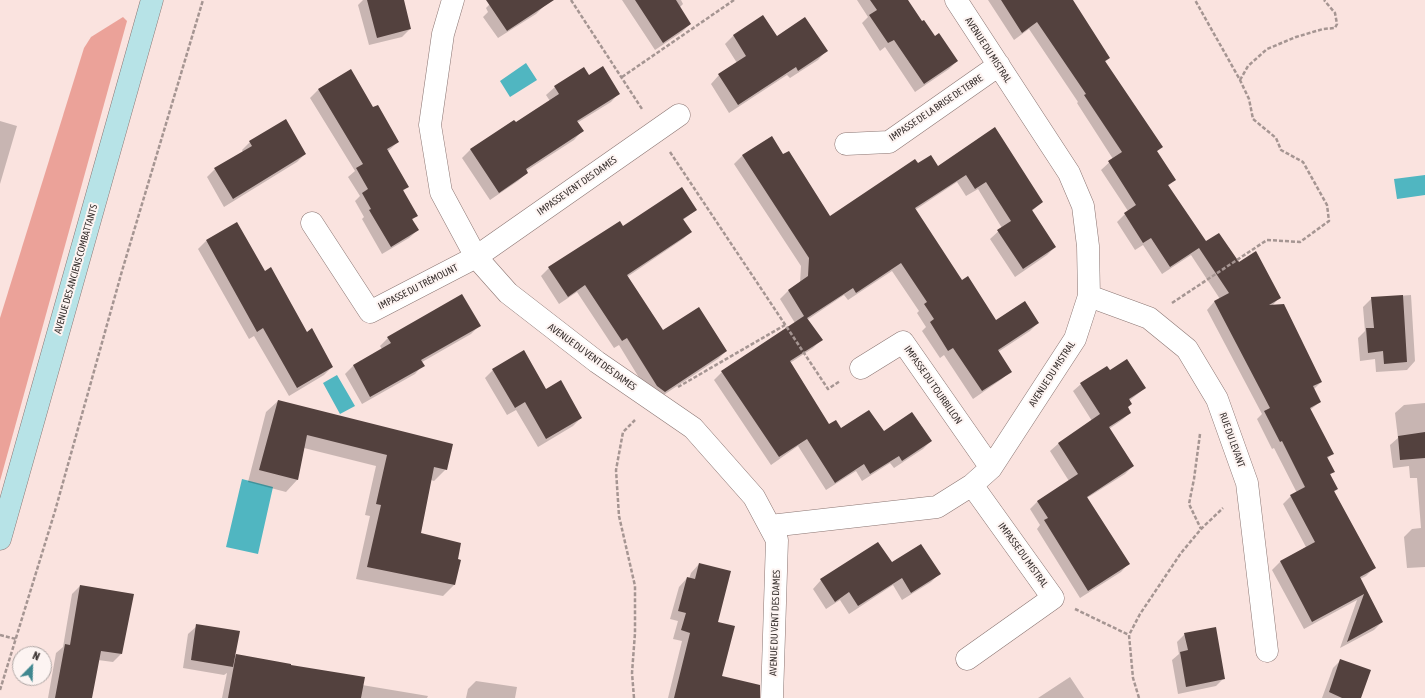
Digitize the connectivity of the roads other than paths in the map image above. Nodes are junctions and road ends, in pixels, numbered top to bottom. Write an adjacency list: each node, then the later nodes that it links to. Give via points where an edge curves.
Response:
1 (152, 0): 14 (main road, AVENUE DES ANCIENS COMBATTANTS)
2 (453, 0): 8 (street, AVENUE DU VENT DES DAMES, via 443,34 430,125 441,192)
3 (956, 0): 4 (street, AVENUE DU MISTRAL)
4 (999, 65): 6 (street, IMPASSE DE LA BRISE DE TERRE, via 889,142); 9 (street, AVENUE DU MISTRAL, via 1069,173 1083,206 1088,246)
5 (679, 115): 8 (street, IMPASSE VENT DES DAMES)
6 (846, 144)
7 (312, 223): 8 (street, IMPASSE DU TRÉMOUNT, via 370,312)
8 (476, 257): 13 (street, AVENUE DU VENT DES DAMES, via 508,294 597,362 693,428 754,497)
9 (1089, 296): 11 (street, AVENUE DU MISTRAL, via 1075,339); 15 (street, RUE DU LEVANT, via 1149,318 1187,349 1217,398 1247,483)
10 (861, 368): 11 (street, IMPASSE DU TOURBILLON, via 903,342)
11 (991, 468): 12 (street, AVENUE DU MISTRAL)
12 (972, 485): 13 (street, AVENUE DU MISTRAL, via 937,507); 16 (street, IMPASSE DU MISTRAL, via 1053,598)
13 (770, 526): 17 (street, AVENUE DU VENT DES DAMES, via 778,540)
14 (0, 539)
15 (1267, 651)
16 (967, 659)
17 (772, 698)

